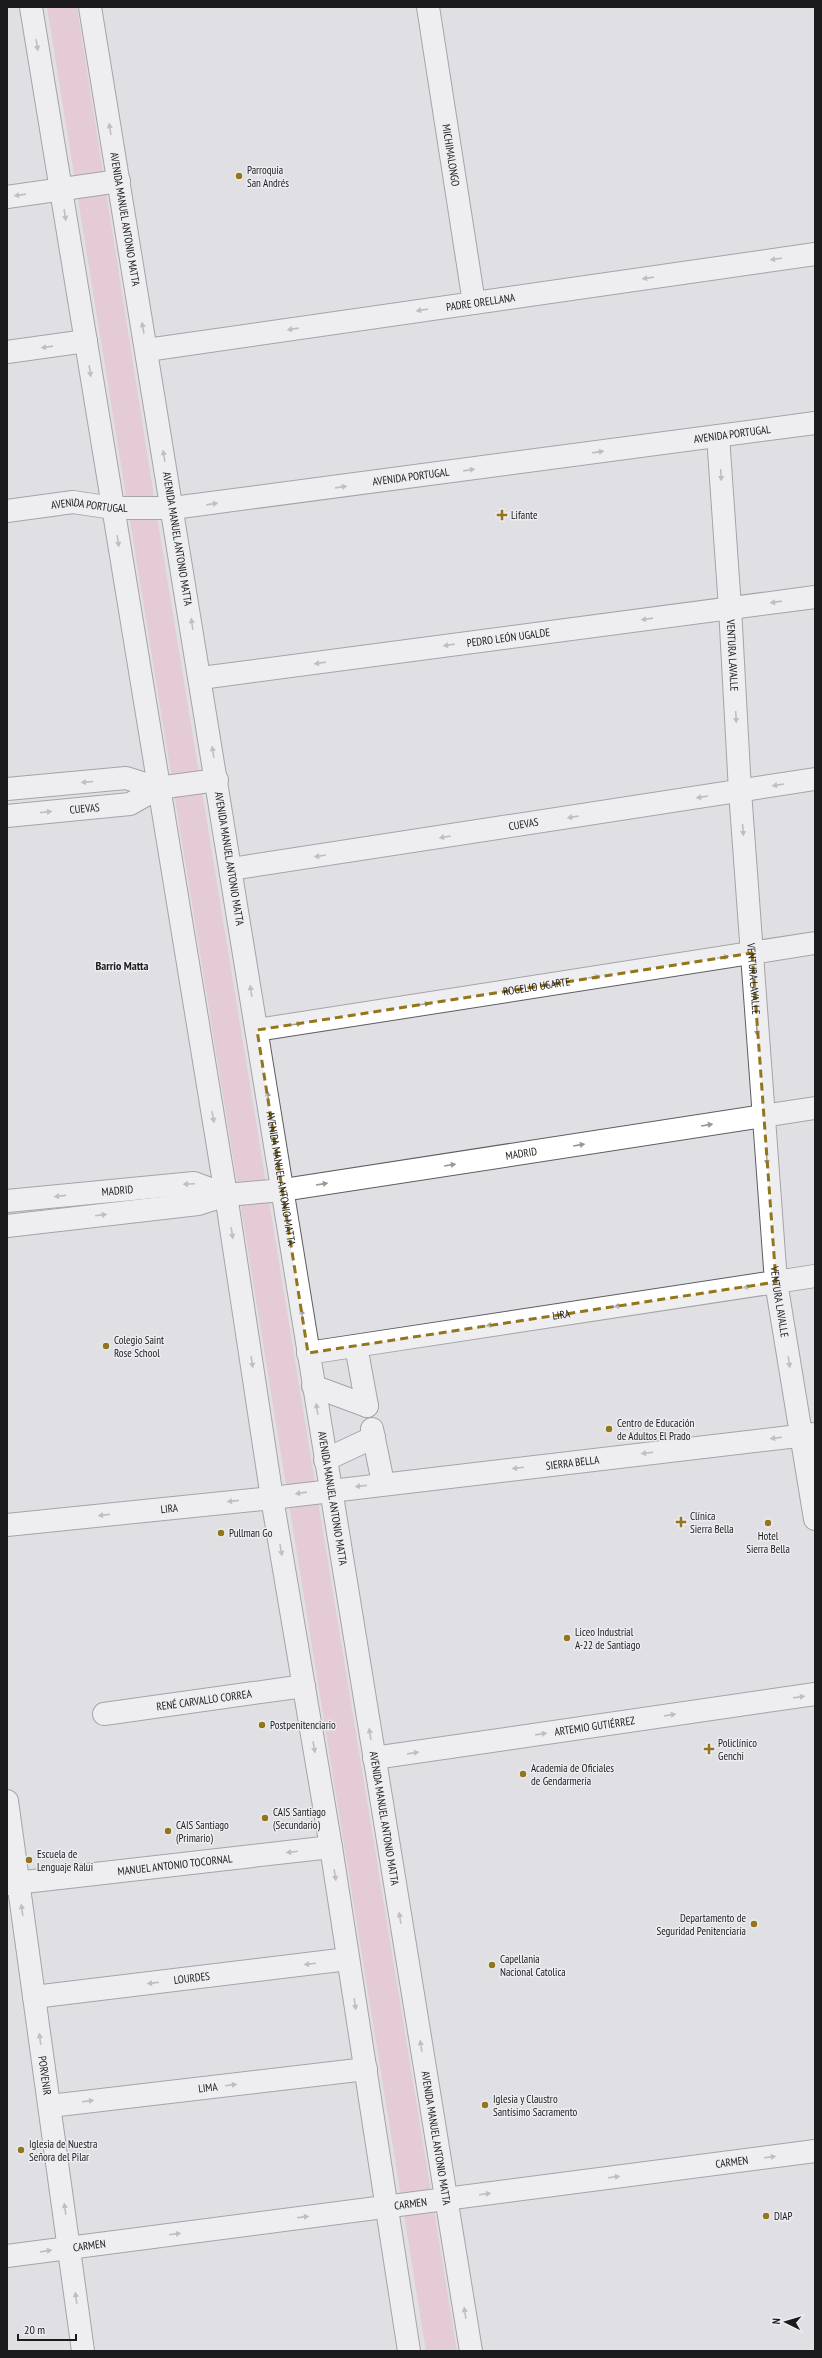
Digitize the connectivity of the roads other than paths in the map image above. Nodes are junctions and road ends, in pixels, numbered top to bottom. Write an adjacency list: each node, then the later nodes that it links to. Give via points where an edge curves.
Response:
1 (31, 7): 5 (street, one-way to 5)
2 (90, 7): 4 (street, AVENIDA MANUEL ANTONIO MATTA, one-way to 2)
3 (428, 7): 8 (street, MICHIMALONGO)
4 (119, 181): 5 (street); 10 (street, AVENIDA MANUEL ANTONIO MATTA, one-way to 4)
5 (61, 189): 6 (street, one-way to 6); 9 (street, one-way to 9)
6 (7, 197)
7 (815, 254): 8 (street, PADRE ORELLANA, one-way to 8)
8 (474, 303): 10 (street, PADRE ORELLANA, one-way to 10)
9 (86, 341): 11 (street, one-way to 11); 14 (street, one-way to 14)
10 (147, 350): 15 (street, AVENIDA MANUEL ANTONIO MATTA, one-way to 10)
11 (7, 352)
12 (815, 423): 13 (street, AVENIDA PORTUGAL)
13 (718, 436): 15 (street, AVENIDA PORTUGAL, one-way to 13); 18 (street, VENTURA LAVALLE, one-way to 18)
14 (113, 508): 15 (street, AVENIDA PORTUGAL); 16 (street, AVENIDA PORTUGAL, via 73,502); 22 (street, one-way to 22)
15 (173, 508): 19 (street, AVENIDA MANUEL ANTONIO MATTA, one-way to 15)
16 (7, 511)
17 (815, 597): 18 (street, PEDRO LEÓN UGALDE, one-way to 18)
18 (730, 608): 19 (street, PEDRO LEÓN UGALDE, one-way to 19); 24 (street, VENTURA LAVALLE, one-way to 24)
19 (201, 678): 21 (street, AVENIDA MANUEL ANTONIO MATTA, one-way to 19)
20 (815, 779): 24 (street, CUEVAS, one-way to 24)
21 (217, 780): 22 (street, CUEVAS); 26 (street, AVENIDA MANUEL ANTONIO MATTA)
22 (158, 788): 23 (street, CUEVAS, one-way to 23, via 126,778); 25 (street, CUEVAS, one-way to 22, via 130,804); 33 (street, one-way to 33)
23 (7, 789)
24 (740, 791): 26 (street, CUEVAS, one-way to 26); 28 (street, VENTURA LAVALLE, one-way to 28)
25 (7, 816)
26 (231, 870): 29 (street, AVENIDA MANUEL ANTONIO MATTA, one-way to 26)
27 (815, 943): 28 (street, ROGELIO UGARTE)
28 (752, 953): 29 (street, ROGELIO UGARTE, one-way to 28); 31 (street, VENTURA LAVALLE, one-way to 31)
29 (258, 1030): 32 (street, AVENIDA MANUEL ANTONIO MATTA, one-way to 29)
30 (815, 1108): 31 (street, MADRID)
31 (764, 1116): 32 (street, MADRID, one-way to 31); 37 (street, VENTURA LAVALLE, one-way to 37)
32 (283, 1190): 33 (street, MADRID); 39 (street, AVENIDA MANUEL ANTONIO MATTA, one-way to 32)
33 (226, 1195): 34 (street, MADRID, one-way to 34, via 194,1183); 35 (street, MADRID, one-way to 33, via 198,1204); 45 (street, one-way to 45)
34 (7, 1201)
35 (7, 1226)
36 (815, 1276): 37 (street, LIRA)
37 (776, 1282): 38 (street, LIRA, one-way to 38); 41 (street, VENTURA LAVALLE, one-way to 41)
38 (356, 1346): 39 (street, LIRA); 40 (street, via 367,1406)
39 (308, 1353): 40 (street, AVENIDA MANUEL ANTONIO MATTA)
40 (313, 1386): 42 (street, AVENIDA MANUEL ANTONIO MATTA, one-way to 40)
41 (808, 1435): 43 (street, SIERRA BELLA, one-way to 43); 46 (street, VENTURA LAVALLE)
42 (326, 1460): 43 (street, via 373,1433); 44 (street, AVENIDA MANUEL ANTONIO MATTA)
43 (383, 1483): 44 (street, SIERRA BELLA, one-way to 44)
44 (330, 1489): 45 (street, LIRA, one-way to 45); 51 (street, AVENIDA MANUEL ANTONIO MATTA, one-way to 44)
45 (272, 1498): 47 (street, LIRA, one-way to 47); 48 (street, one-way to 48)
46 (815, 1519)
47 (7, 1525)
48 (304, 1686): 50 (street, RENÉ CARVALLO CORREA); 53 (street, one-way to 53)
49 (815, 1694): 51 (street, ARTEMIO GUTIÉRREZ, one-way to 49)
50 (104, 1714)
51 (374, 1758): 60 (street, AVENIDA MANUEL ANTONIO MATTA, one-way to 51)
52 (7, 1801): 54 (street, PORVENIR)
53 (331, 1847): 54 (street, MANUEL ANTONIO TOCORNAL, one-way to 54); 55 (street, one-way to 55)
54 (13, 1883): 56 (street, PORVENIR, one-way to 54)
55 (348, 1959): 56 (street, LOURDES, one-way to 56); 57 (street, one-way to 57)
56 (34, 1997): 58 (street, PORVENIR, one-way to 56)
57 (366, 2069): 58 (street, LIMA, one-way to 57); 61 (street)
58 (50, 2106): 62 (street, PORVENIR, one-way to 58)
59 (815, 2151): 60 (street, CARMEN, one-way to 59)
60 (446, 2199): 61 (street, CARMEN); 66 (street, AVENIDA MANUEL ANTONIO MATTA, one-way to 60)
61 (387, 2206): 62 (street, CARMEN, one-way to 61); 65 (street)
62 (70, 2248): 63 (street, CARMEN, one-way to 62); 64 (street, PORVENIR, one-way to 62)
63 (7, 2256)
64 (83, 2351)
65 (410, 2351)
66 (471, 2351)

